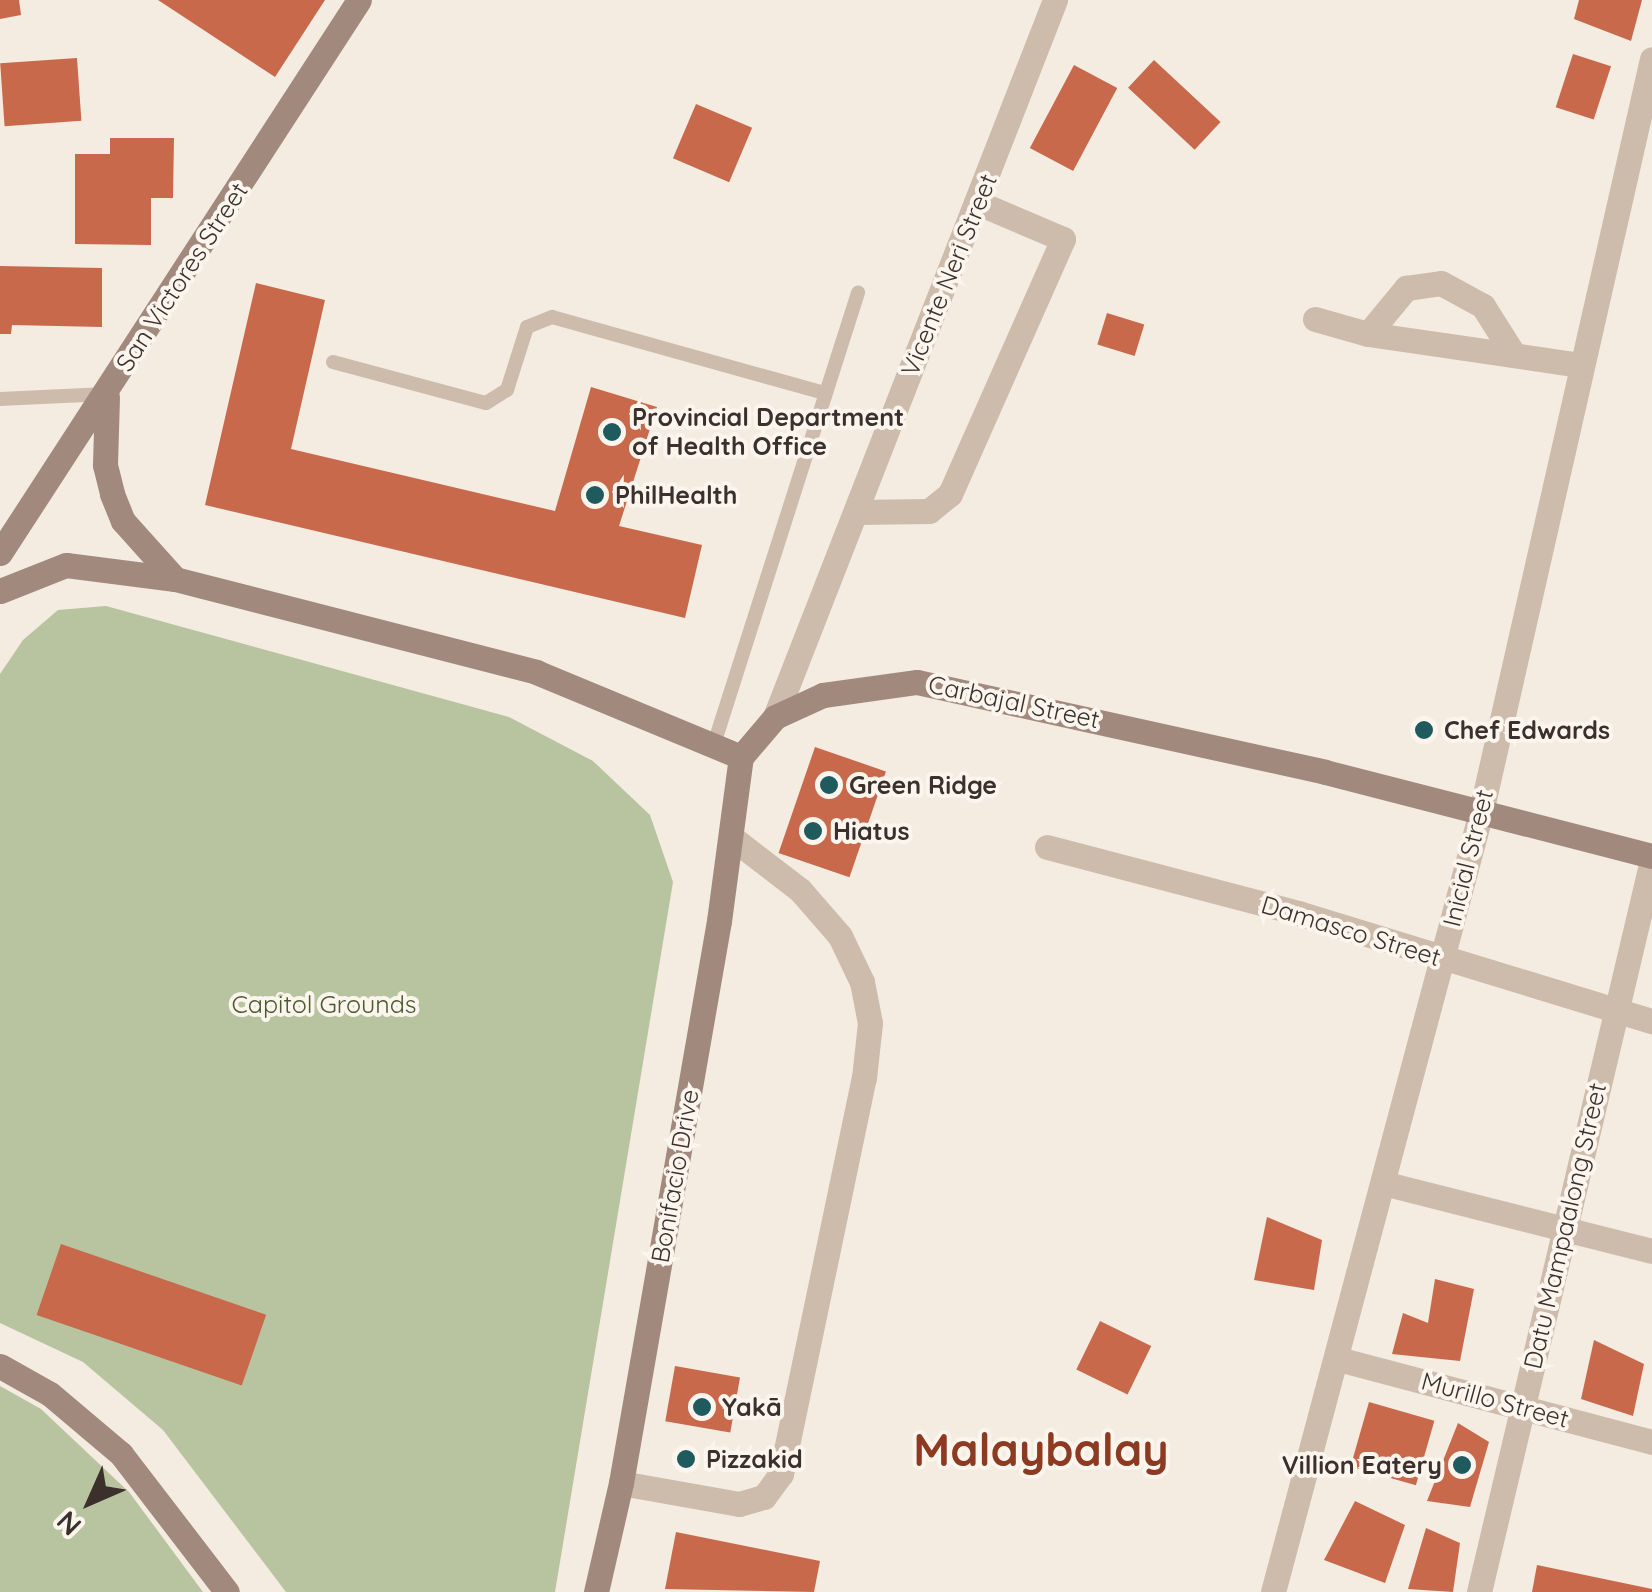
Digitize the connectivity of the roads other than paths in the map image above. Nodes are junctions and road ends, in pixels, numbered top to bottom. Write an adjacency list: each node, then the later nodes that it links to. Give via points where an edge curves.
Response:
1 (359, 0): 12 (main road, San Victores Street)
2 (1055, 0): 4 (street, Vicente Neri Street)
3 (1652, 60): 10 (street, Inicial Street)
4 (978, 203): 14 (street, Vicente Neri Street); 14 (street, via 1063,239 950,494 929,511)
5 (858, 292): 11 (lane)
6 (1314, 319): 7 (street)
7 (1368, 334): 8 (street); 8 (street, via 1406,288 1442,284 1483,306)
8 (1514, 355): 10 (street)
9 (332, 362): 11 (lane, via 486,403 507,390 527,328 552,317)
10 (1581, 364): 21 (street, Inicial Street)
11 (824, 393): 19 (lane)
12 (107, 394): 13 (lane); 15 (main road, San Victores Street); 16 (main road, via 104,436 112,494 123,522)
13 (0, 398)
14 (856, 512): 18 (street, Vicente Neri Street)
15 (0, 552)
16 (175, 579): 17 (main road, via 66,565); 19 (main road, via 536,672)
17 (0, 591)
18 (775, 717): 20 (main road, Carbajal Street); 21 (main road, Carbajal Street, via 823,694 917,682)
19 (714, 744): 20 (main road)
20 (740, 758): 22 (main road, Bonifacio Drive)
21 (1481, 812): 24 (main road, Carbajal Street); 25 (street, Inicial Street)
22 (730, 837): 35 (main road, Bonifacio Drive); 35 (street, via 800,890 840,936 862,982 870,1023 864,1078 781,1474 764,1496 739,1504)
23 (1047, 847): 25 (street, Damasco Street)
24 (1652, 858): 26 (street, Datu Mampaalong Street)
25 (1442, 959): 26 (street, Damasco Street); 28 (street, Inicial Street)
26 (1614, 1009): 27 (street, Damasco Street); 29 (street, Datu Mampaalong Street)
27 (1652, 1020)
28 (1383, 1183): 29 (street); 31 (street, Inicial Street)
29 (1564, 1229): 30 (street); 33 (street, Datu Mampaalong Street)
30 (1652, 1252)
31 (1338, 1358): 33 (street, Murillo Street); 38 (street, Inicial Street)
32 (0, 1366): 36 (main road, via 50,1394 121,1454)
33 (1524, 1408): 34 (street, Murillo Street); 39 (street, Datu Mampaalong Street)
34 (1652, 1442)
35 (622, 1483): 37 (main road, Bonifacio Drive)
36 (228, 1592)
37 (596, 1592)
38 (1274, 1592)
39 (1479, 1592)

